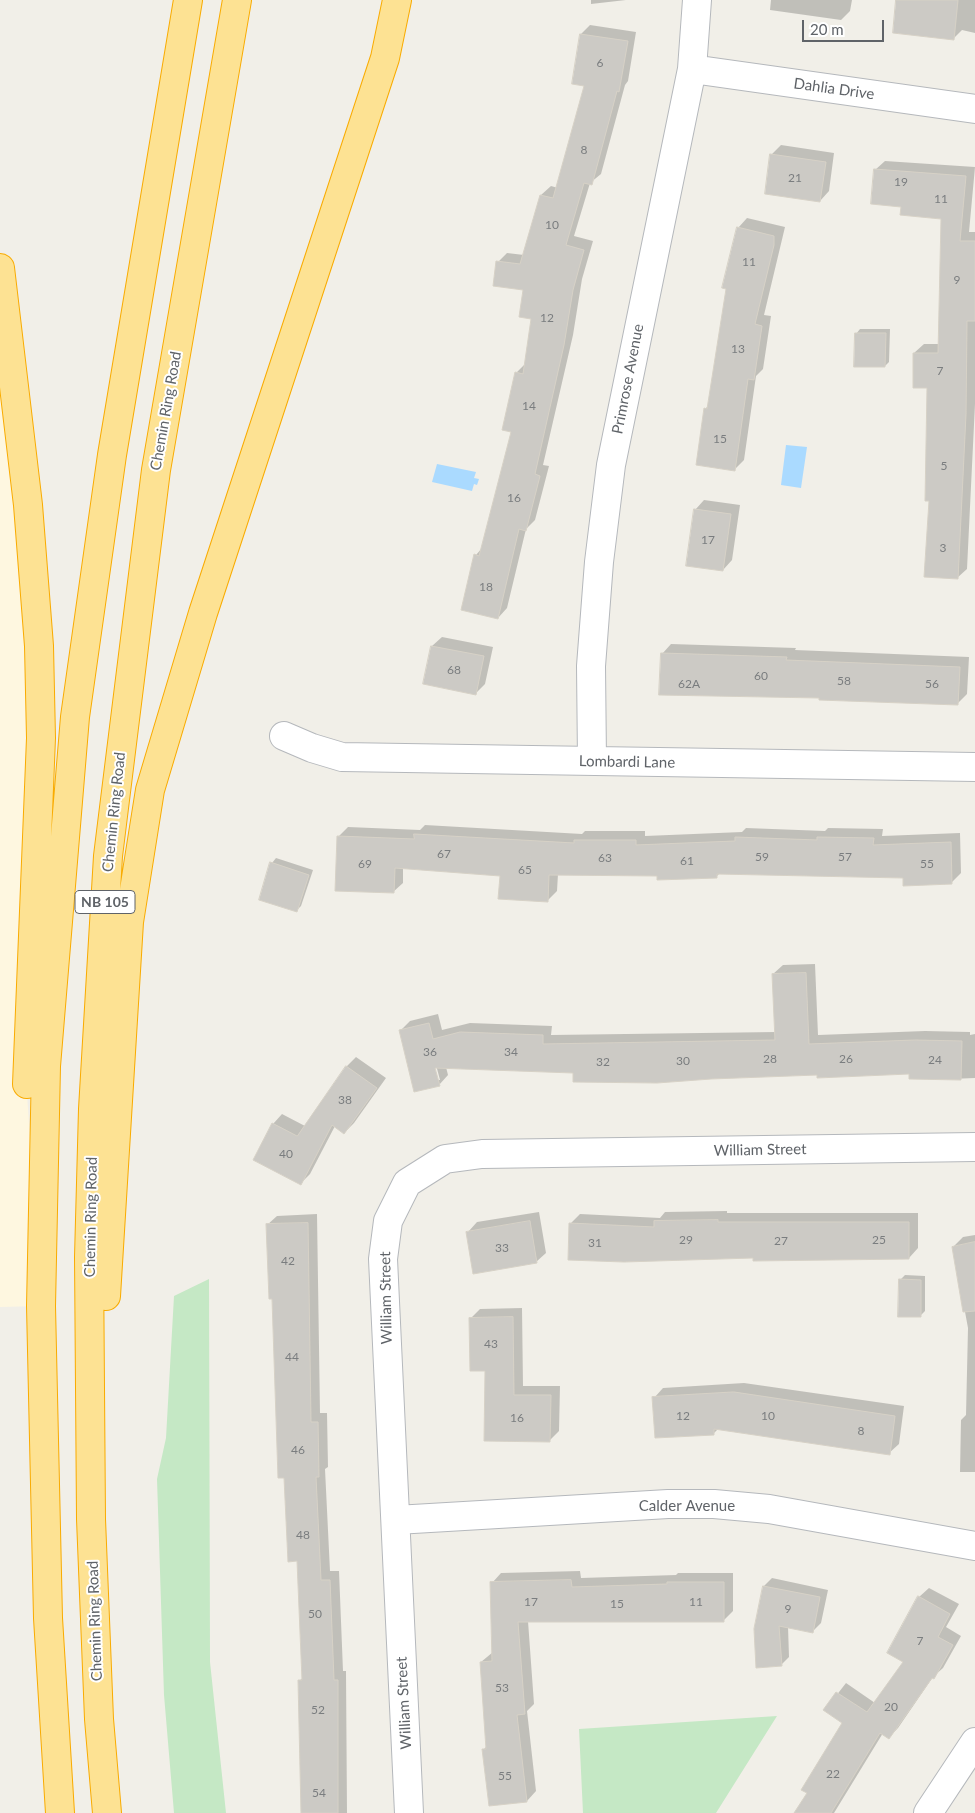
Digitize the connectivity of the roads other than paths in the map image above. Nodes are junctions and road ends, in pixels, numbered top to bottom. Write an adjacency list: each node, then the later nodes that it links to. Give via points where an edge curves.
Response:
1 (188, 0): 12 (highway, NB 105, via 113,446 74,717 46,1066)
2 (237, 0): 13 (highway, Chemin Ring Road / NB 105, via 156,470 108,856 93,1099 90,1208)
3 (397, 0): 13 (highway, via 384,58 203,613 150,790 129,922)
4 (696, 0): 5 (street, Primrose Avenue)
5 (692, 69): 6 (street, Dahlia Drive); 9 (street, Primrose Avenue, via 611,465 591,666)
6 (975, 108)
7 (0, 268): 12 (highway, via 28,505 39,646 41,738 27,1094)
8 (284, 736): 9 (street, Lombardi Lane, via 342,757)
9 (592, 761): 10 (street, Lombardi Lane)
10 (975, 767)
11 (975, 1148): 14 (street, William Street, via 482,1154 445,1159 407,1183 388,1221 383,1259)
12 (41, 1306): 17 (highway, NB 105, via 48,1618)
13 (91, 1519): 18 (highway, Chemin Ring Road / NB 105, via 99,1719)
14 (396, 1520): 15 (street, Calder Avenue, via 714,1504 769,1509); 19 (street, William Street)
15 (975, 1546)
16 (975, 1742): 20 (street)
17 (60, 1813)
18 (107, 1813)
19 (409, 1813)
20 (928, 1813)

